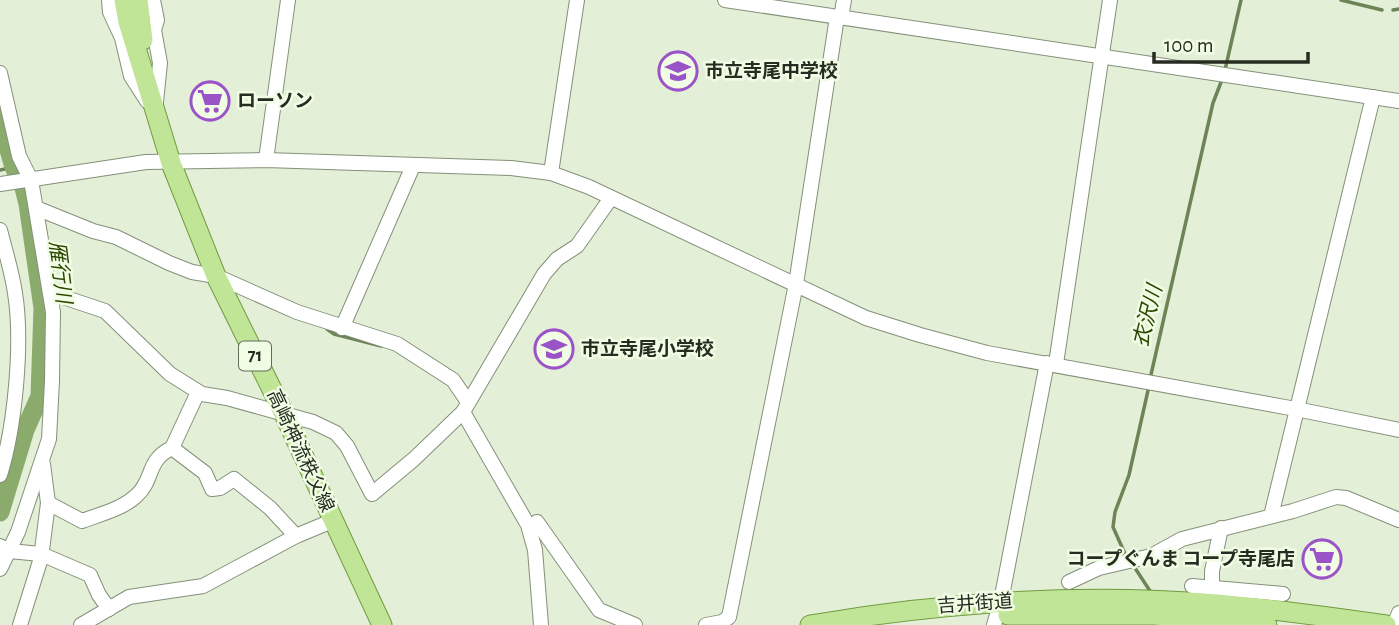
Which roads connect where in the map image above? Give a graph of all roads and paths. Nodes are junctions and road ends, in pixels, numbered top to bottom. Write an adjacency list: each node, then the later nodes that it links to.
1 (109, 0): 16 (street)
2 (124, 0): 13 (main road, 高崎神流秩父線 / 71)
3 (138, 0): 13 (main road, 高崎神流秩父線 / 71)
4 (153, 0): 16 (street)
5 (289, 0): 17 (street)
6 (577, 0): 20 (street)
7 (725, 0): 10 (street)
8 (844, 0): 10 (street)
9 (1110, 0): 11 (street)
10 (839, 18): 11 (street); 28 (street)
11 (1102, 55): 14 (street); 31 (street)
12 (0, 73): 21 (street)
13 (147, 79): 16 (main road, 高崎神流秩父線 / 71)
14 (1373, 97): 15 (street); 34 (street)
15 (1399, 101)
16 (155, 114): 18 (main road, 高崎神流秩父線 / 71)
17 (267, 160): 18 (street); 19 (street)
18 (171, 163): 21 (street); 27 (main road, 高崎神流秩父線 / 71)
19 (413, 166): 20 (street); 30 (street)
20 (551, 173): 23 (street)
21 (31, 180): 22 (street); 24 (street)
22 (0, 184)
23 (611, 198): 28 (street); 33 (street)
24 (36, 208): 27 (street); 29 (street)
25 (0, 230): 26 (street)
26 (3, 257): 37 (street)
27 (216, 276): 30 (street); 35 (main road, 高崎神流秩父線 / 71)
28 (796, 284): 31 (street); 63 (street)
29 (51, 293): 32 (street); 39 (street)
30 (342, 328): 33 (street)
31 (1051, 363): 34 (street); 57 (street)
32 (198, 391): 35 (street); 38 (street)
33 (465, 407): 35 (street); 61 (street)
34 (1296, 409): 36 (street); 42 (street)
35 (284, 414): 44 (main road, 高崎神流秩父線 / 71)
36 (1399, 430)
37 (4, 448): 40 (street)
38 (172, 448): 41 (street); 47 (street)
39 (43, 459): 41 (street); 48 (street)
40 (0, 475)
41 (48, 503): 49 (street)
42 (1271, 516): 43 (street); 46 (street)
43 (1399, 520)
44 (332, 521): 47 (street); 60 (main road, 高崎神流秩父線 / 71)
45 (537, 522): 62 (street)
46 (1221, 528): 51 (street); 53 (street)
47 (296, 536): 55 (street)
48 (5, 548): 49 (street); 50 (street)
49 (41, 554): 55 (street); 59 (street)
50 (0, 569)
51 (1069, 582)
52 (1192, 586): 53 (street)
53 (1212, 587): 54 (street)
54 (1283, 594)
55 (108, 609): 58 (street)
56 (1399, 613): 68 (street)
57 (997, 614): 64 (main road, 吉井街道); 65 (main road, 吉井街道); 66 (main road, 吉井街道); 67 (main road, 吉井街道)
58 (86, 624)
59 (20, 625)
60 (382, 625)
61 (541, 625)
62 (635, 625)
63 (706, 625)
64 (810, 625)
65 (899, 625)
66 (1267, 625)
67 (1386, 625)
68 (1394, 625)

